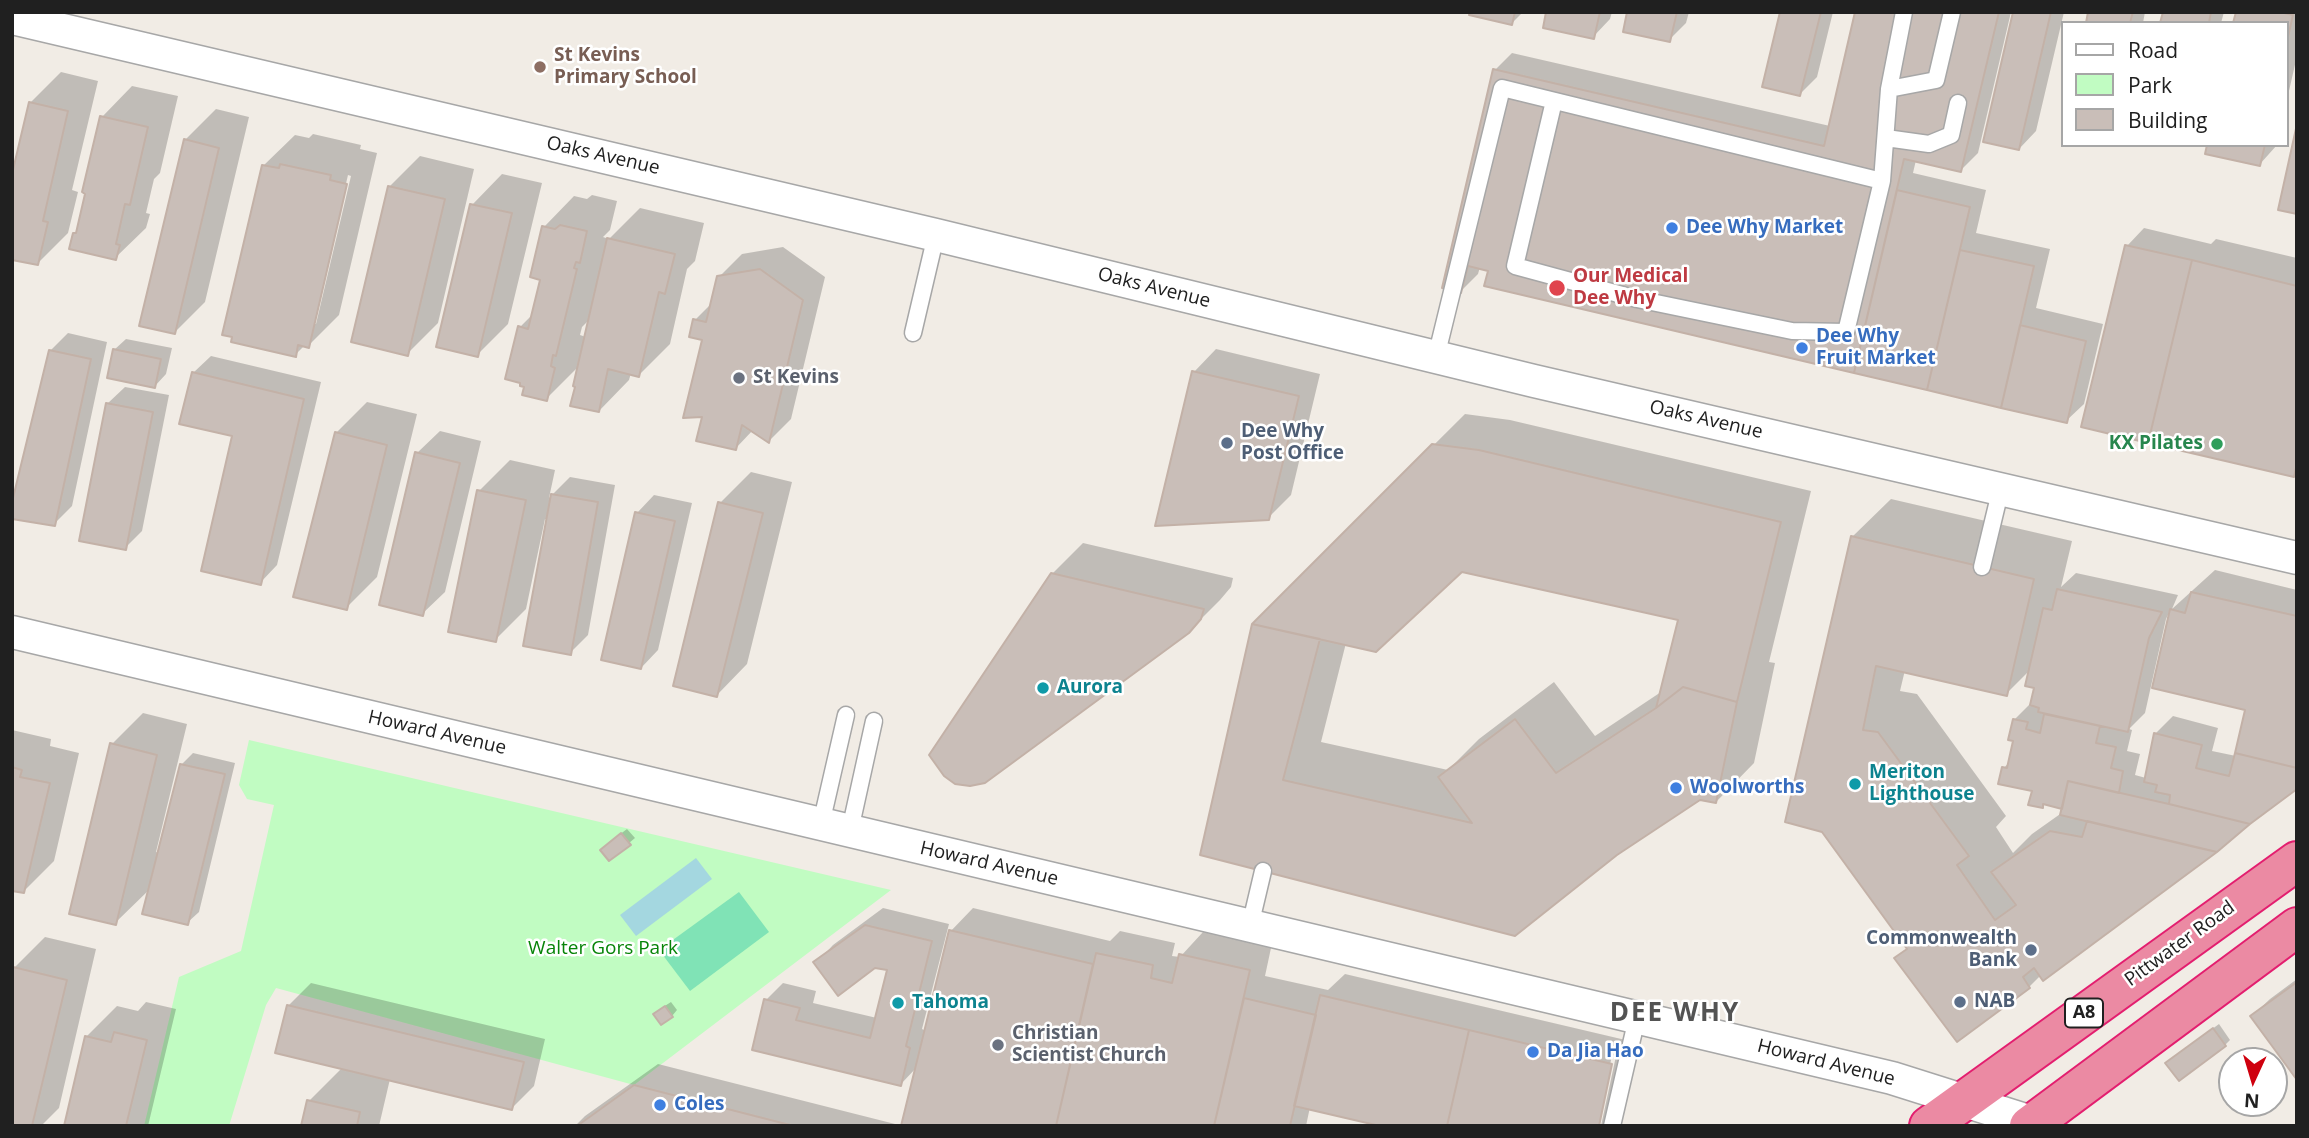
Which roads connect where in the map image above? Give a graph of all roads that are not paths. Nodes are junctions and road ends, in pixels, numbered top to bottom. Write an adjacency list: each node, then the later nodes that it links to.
1 (1904, 12): 4 (lane)
2 (1952, 12): 4 (lane)
3 (12, 18): 9 (street, Oaks Avenue)
4 (1889, 89): 7 (lane)
5 (1554, 101): 8 (lane); 8 (lane); 11 (lane)
6 (1958, 103): 7 (lane)
7 (1886, 138): 8 (lane)
8 (1882, 181)
9 (936, 235): 10 (lane); 11 (street, Oaks Avenue)
10 (914, 333)
11 (1436, 357): 12 (street, Oaks Avenue)
12 (2001, 488): 13 (street, Oaks Avenue); 14 (lane)
13 (2297, 558)
14 (1982, 567)
15 (12, 632): 18 (street, Howard Avenue)
16 (846, 715): 18 (lane)
17 (874, 721): 18 (lane)
18 (835, 827): 21 (street, Howard Avenue)
19 (2297, 861): 24 (highway, Pittwater Road / A8)
20 (1264, 871): 21 (lane)
21 (1250, 926): 23 (street, Howard Avenue)
22 (2297, 927): 25 (highway)
23 (1637, 1018): 24 (street, Howard Avenue); 26 (lane)
24 (1964, 1100): 25 (street, Howard Avenue); 27 (highway, Pittwater Road / A8)
25 (2036, 1125)
26 (1612, 1126)
27 (1929, 1126)

